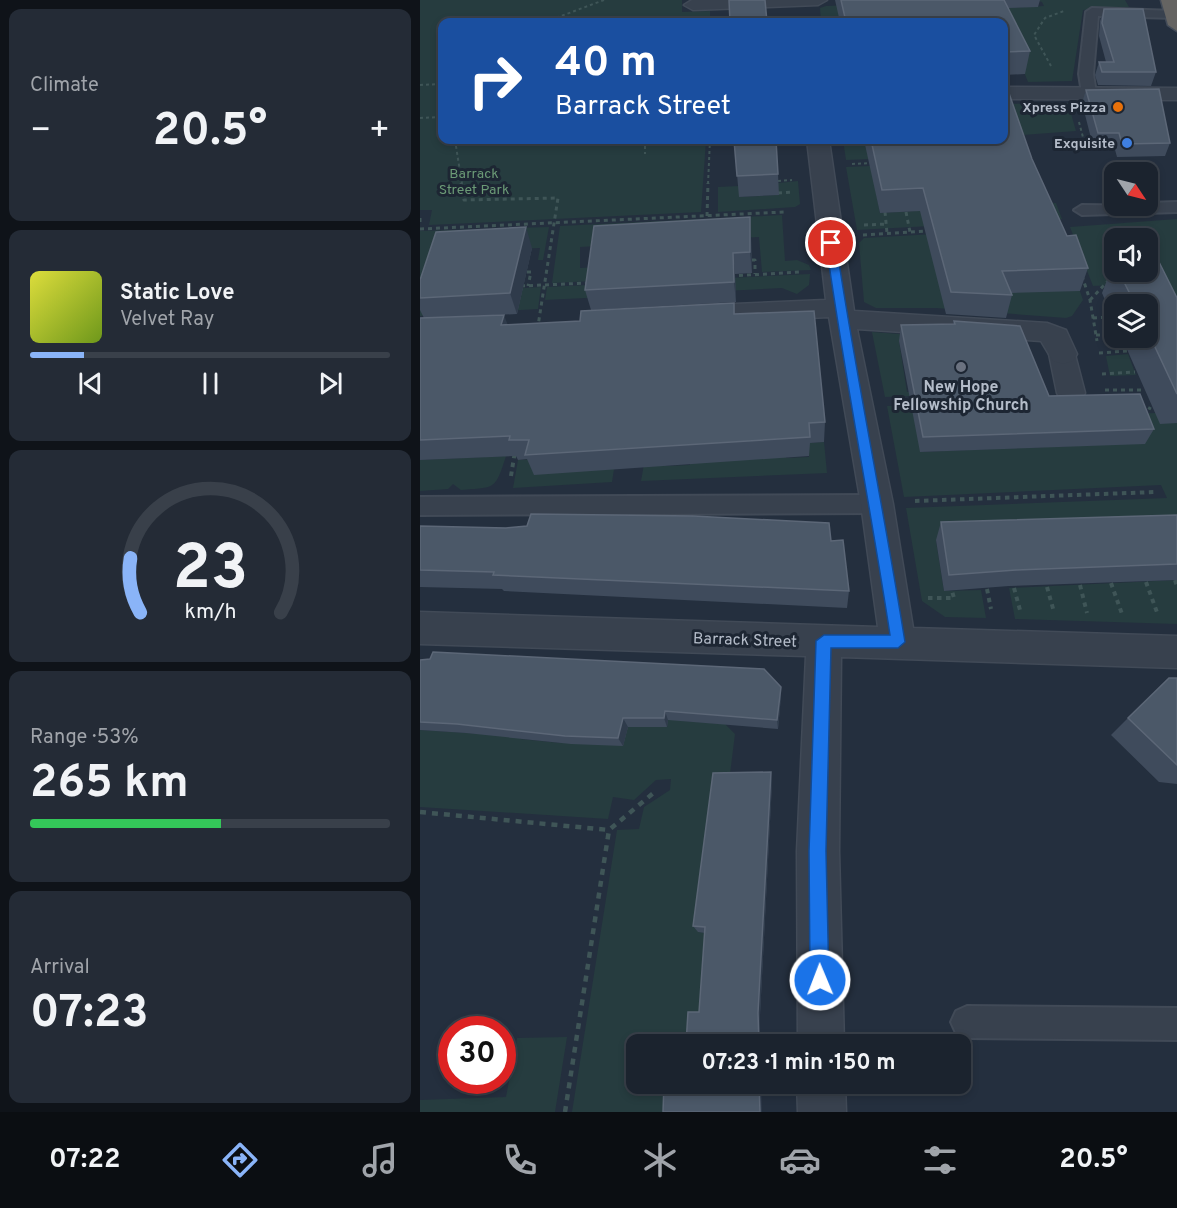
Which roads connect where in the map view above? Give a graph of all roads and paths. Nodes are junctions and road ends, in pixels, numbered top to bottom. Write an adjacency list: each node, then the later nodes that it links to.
1 (604, 0): 7 (path)
2 (818, 0): 3 (street)
3 (796, 1): 4 (street); 8 (street)
4 (693, 5)
5 (1174, 10): 6 (lane)
6 (1092, 12): 9 (path); 13 (lane)
7 (556, 18)
8 (799, 18)
9 (1052, 68)
10 (438, 84): 11 (path)
11 (420, 85)
12 (1008, 93): 13 (street)
13 (1089, 93): 14 (street)
14 (1177, 94)
15 (438, 117): 16 (path)
16 (420, 118)
17 (455, 144): 31 (path)
18 (645, 144): 21 (path)
19 (710, 144): 29 (path)
20 (819, 144): 56 (street)
21 (645, 154)
22 (875, 163): 23 (path)
23 (841, 164)
24 (1177, 207): 25 (lane)
25 (1082, 210)
26 (785, 212): 29 (path)
27 (906, 212): 37 (path)
28 (885, 213): 33 (path)
29 (707, 216): 31 (path)
30 (421, 218): 32 (path)
31 (553, 223): 35 (path); 50 (path)
32 (420, 224)
33 (887, 224): 34 (path); 38 (path)
34 (863, 225)
35 (420, 229)
36 (934, 231): 37 (path)
37 (910, 232): 38 (path)
38 (887, 233): 39 (path)
39 (852, 235)
40 (752, 260): 45 (path)
41 (1079, 267): 55 (path)
42 (734, 268): 48 (path)
43 (527, 272): 51 (path)
44 (807, 272): 45 (path)
45 (755, 275): 48 (path)
46 (592, 276): 50 (path)
47 (722, 276): 48 (path)
48 (733, 276)
49 (1108, 282): 54 (path)
50 (544, 285): 51 (path); 60 (path)
51 (528, 286): 52 (path)
52 (511, 287)
53 (1110, 288): 54 (path)
54 (1101, 289): 55 (path)
55 (1090, 300): 59 (path)
56 (841, 313): 57 (street); 71 (street); 81 (street)
57 (667, 317)
58 (1104, 317): 59 (path)
59 (1093, 318): 61 (path)
60 (537, 333)
61 (1096, 336): 62 (path); 64 (path)
62 (1104, 336)
63 (1127, 351): 64 (path)
64 (1099, 353): 65 (path)
65 (1100, 360)
66 (1102, 368): 68 (path)
67 (1135, 372): 68 (path)
68 (1102, 374): 69 (path)
69 (1117, 389): 70 (path); 72 (path)
70 (1143, 390)
71 (1071, 393)
72 (1128, 396)
73 (1135, 400): 76 (path)
74 (890, 402): 75 (path)
75 (918, 409)
76 (1150, 409)
77 (516, 449): 78 (path)
78 (510, 482)
79 (1155, 492): 80 (path)
80 (908, 502)
81 (877, 504): 82 (lane); 99 (street)
82 (420, 506)
83 (1175, 580): 88 (path)
84 (1146, 582): 97 (path)
85 (1111, 584): 95 (path)
86 (1080, 585): 94 (path)
87 (1047, 586): 93 (path)
88 (1177, 586)
89 (1014, 588): 92 (path)
90 (952, 591): 91 (path)
91 (924, 598)
92 (1021, 614)
93 (1054, 614)
94 (1088, 615)
95 (1126, 626)
96 (420, 628): 98 (street, Barrack Street)
97 (1170, 639): 99 (street, Barrack Street)
98 (824, 641): 99 (street, Barrack Street); 105 (street)
99 (898, 642)
100 (657, 790): 102 (path)
101 (420, 812): 102 (path)
102 (609, 830): 107 (path)
103 (967, 1022): 104 (lane)
104 (1177, 1024)
105 (821, 1034)
106 (821, 1094): 108 (street)
107 (565, 1112)
108 (822, 1112)

